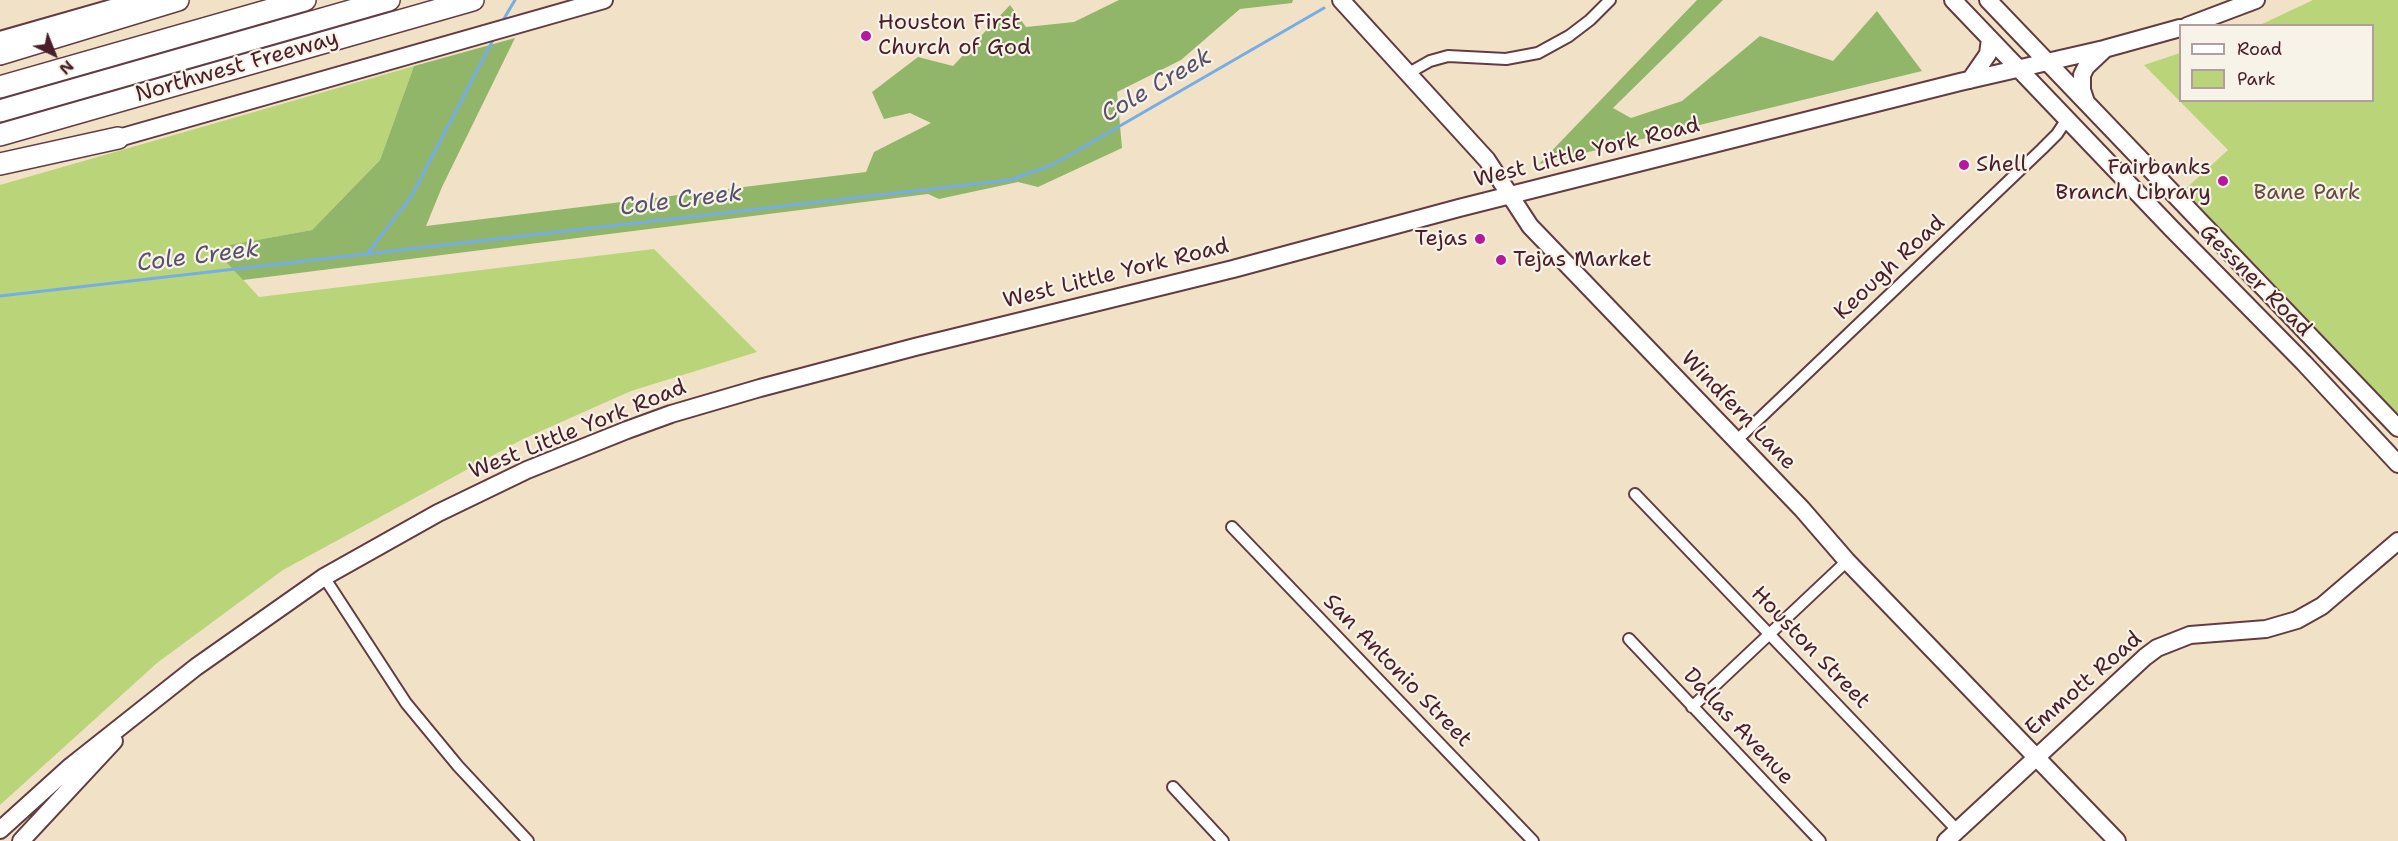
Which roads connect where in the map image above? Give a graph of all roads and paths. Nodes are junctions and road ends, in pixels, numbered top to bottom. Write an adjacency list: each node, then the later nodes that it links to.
1 (140, 0): 15 (main road)
2 (178, 0): 17 (highway)
3 (304, 0): 22 (highway, Northwest Freeway)
4 (389, 0): 24 (highway)
5 (473, 0): 26 (highway, Northwest Freeway)
6 (604, 0): 27 (main road)
7 (1341, 0): 20 (main road, Windfern Lane)
8 (1610, 0): 20 (street)
9 (1953, 0): 14 (main road, Gessner Road)
10 (1988, 0): 18 (main road, Gessner Road)
11 (2256, 0): 12 (main road)
12 (2193, 24)
13 (2179, 29): 16 (main road, West Little York Road)
14 (1990, 39): 19 (main road, Gessner Road); 21 (main road)
15 (0, 40)
16 (2104, 49): 18 (main road, West Little York Road); 23 (main road)
17 (0, 54)
18 (2045, 62): 19 (main road, West Little York Road); 23 (main road, Gessner Road)
19 (2018, 69): 21 (main road, West Little York Road); 25 (main road, Gessner Road)
20 (1407, 74): 30 (main road, Windfern Lane)
21 (1970, 80): 30 (main road, West Little York Road)
22 (0, 87)
23 (2087, 102): 31 (main road, Gessner Road)
24 (0, 111)
25 (2067, 119): 32 (main road, Gessner Road); 36 (street, Keough Road)
26 (0, 135)
27 (118, 138): 28 (highway); 29 (main road)
28 (0, 164)
29 (0, 172)
30 (1511, 195): 36 (main road, Windfern Lane); 43 (main road, West Little York Road)
31 (2190, 211): 32 (main road); 33 (main road, Gessner Road)
32 (2172, 229): 34 (main road, Gessner Road)
33 (2321, 347): 34 (main road); 35 (main road, Gessner Road)
34 (2304, 363): 37 (main road, Gessner Road)
35 (2398, 427): 37 (main road)
36 (1736, 441): 42 (main road, Windfern Lane)
37 (2379, 443): 38 (main road, Gessner Road)
38 (2398, 464)
39 (1635, 494): 44 (street, Houston Street)
40 (1232, 527): 55 (street, San Antonio Street)
41 (2398, 541): 48 (main road, Emmott Road)
42 (1847, 561): 44 (street); 48 (main road, Windfern Lane)
43 (324, 577): 47 (main road, West Little York Road); 53 (street)
44 (1771, 635): 46 (street); 51 (street, Houston Street)
45 (1629, 639): 46 (street, Dallas Avenue)
46 (1692, 707): 56 (street, Dallas Avenue)
47 (129, 722): 50 (main road, West Little York Road); 52 (main road, West Little York Road)
48 (2036, 757): 51 (main road, Emmott Road); 57 (main road, Windfern Lane)
49 (1173, 787): 54 (street)
50 (0, 830)
51 (1951, 836)
52 (21, 841)
53 (528, 841)
54 (1224, 841)
55 (1533, 841)
56 (1820, 841)
57 (2117, 841)

